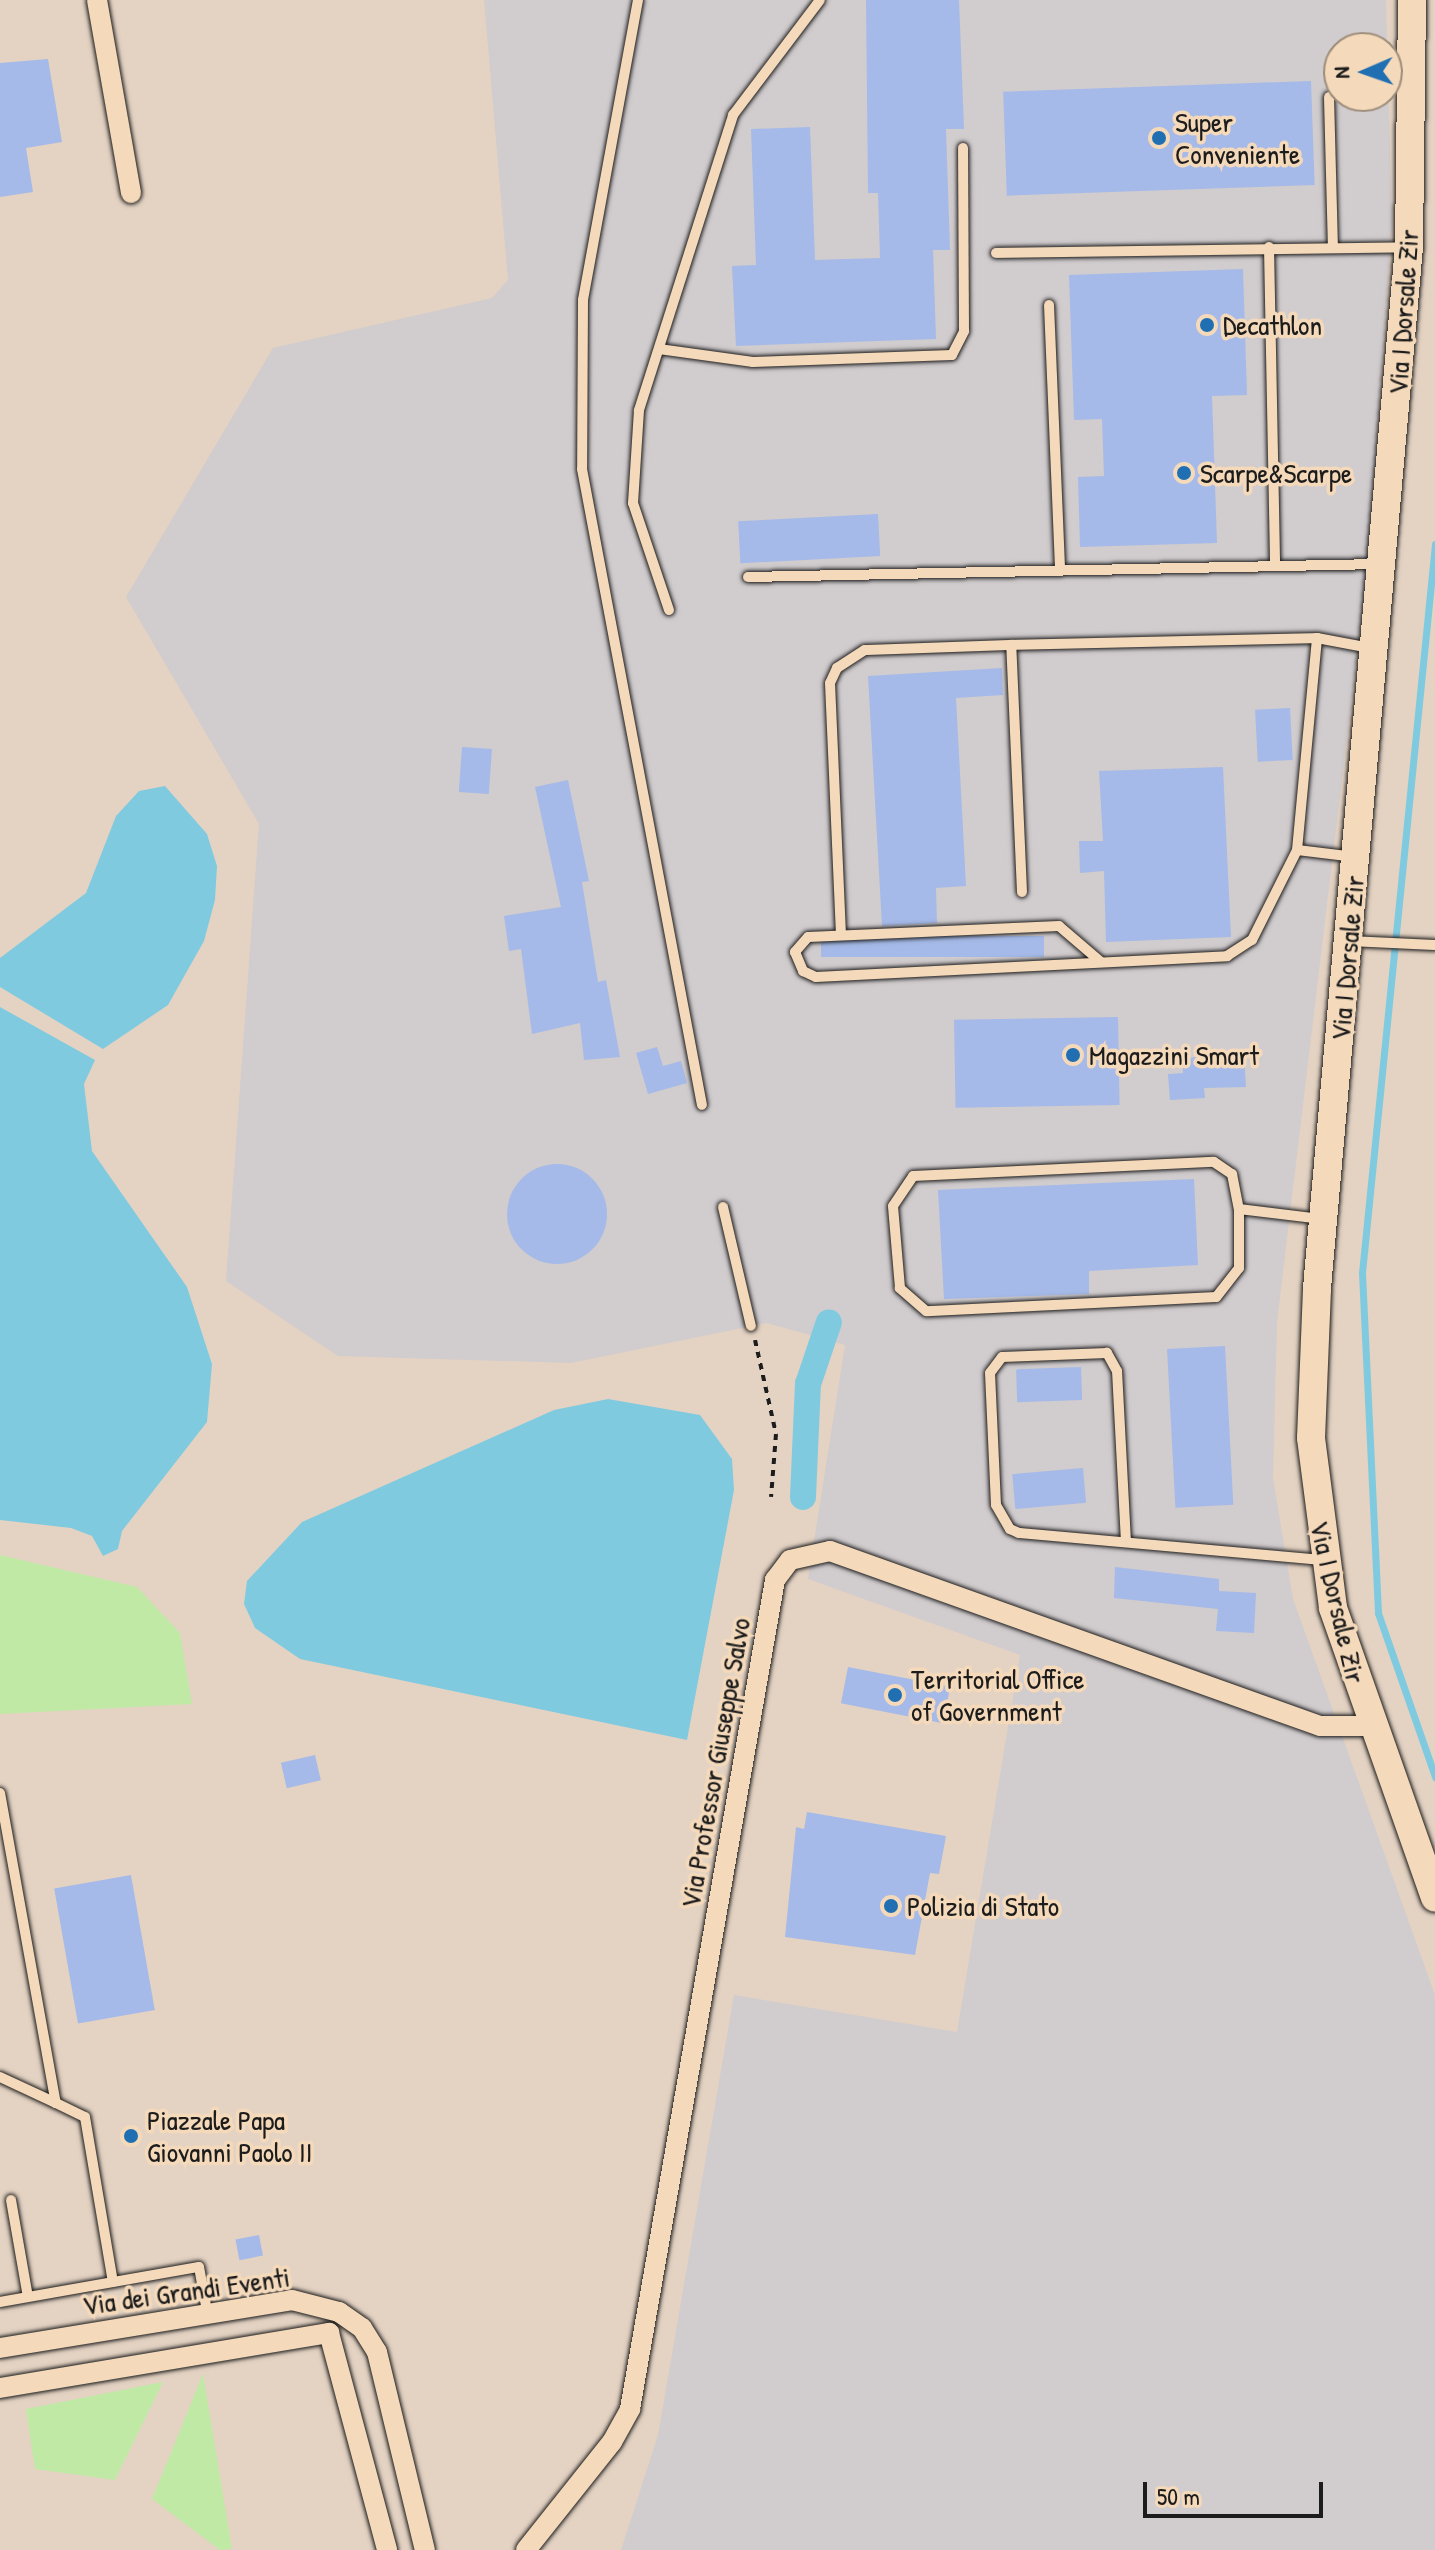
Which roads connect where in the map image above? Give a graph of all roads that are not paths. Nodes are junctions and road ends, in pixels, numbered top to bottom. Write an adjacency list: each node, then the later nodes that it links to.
1 (97, 0): 7 (street)
2 (638, 0): 29 (lane)
3 (820, 0): 13 (lane)
4 (1412, 0): 10 (main road, Via I Dorsale Zir)
5 (1329, 112): 8 (lane)
6 (963, 148): 13 (lane)
7 (131, 193)
8 (1333, 246): 9 (lane); 10 (lane)
9 (1269, 247): 11 (lane); 14 (lane)
10 (1409, 247): 15 (main road, Via I Dorsale Zir)
11 (996, 253)
12 (1049, 305): 16 (lane)
13 (659, 349): 18 (lane)
14 (1275, 564): 15 (lane); 16 (lane)
15 (1383, 564): 21 (main road, Via I Dorsale Zir)
16 (1060, 570): 17 (lane)
17 (748, 577)
18 (669, 610)
19 (1317, 638): 20 (lane); 21 (lane); 22 (lane)
20 (1011, 645): 24 (lane); 25 (lane)
21 (1376, 649): 23 (main road, Via I Dorsale Zir)
22 (1297, 850): 23 (lane); 28 (lane)
23 (1357, 857): 26 (main road, Via I Dorsale Zir)
24 (1022, 892)
25 (841, 935): 28 (lane); 28 (lane)
26 (1349, 941): 27 (lane); 32 (main road, Via I Dorsale Zir)
27 (1435, 945)
28 (1101, 962)
29 (702, 1105)
30 (723, 1207): 33 (lane)
31 (1239, 1209): 31 (lane); 32 (lane)
32 (1324, 1219): 35 (main road, Via I Dorsale Zir)
33 (751, 1326)
34 (1126, 1542): 34 (lane); 35 (lane)
35 (1323, 1560): 36 (main road, Via I Dorsale Zir)
36 (1369, 1726): 38 (main road, Via I Dorsale Zir); 51 (street, Via Professor Giuseppe Salvo)
37 (0, 1793): 40 (lane)
38 (1435, 1898)
39 (0, 2077): 40 (lane)
40 (56, 2103): 42 (lane)
41 (11, 2200): 43 (lane)
42 (113, 2282): 43 (lane); 45 (lane)
43 (28, 2297): 44 (lane)
44 (0, 2302)
45 (207, 2311): 46 (street, Via dei Grandi Eventi); 48 (street, Via dei Grandi Eventi)
46 (0, 2348)
47 (1, 2383): 49 (street)
48 (419, 2523): 49 (street); 50 (street, Via dei Grandi Eventi)
49 (385, 2541)
50 (425, 2550)
51 (526, 2550)

